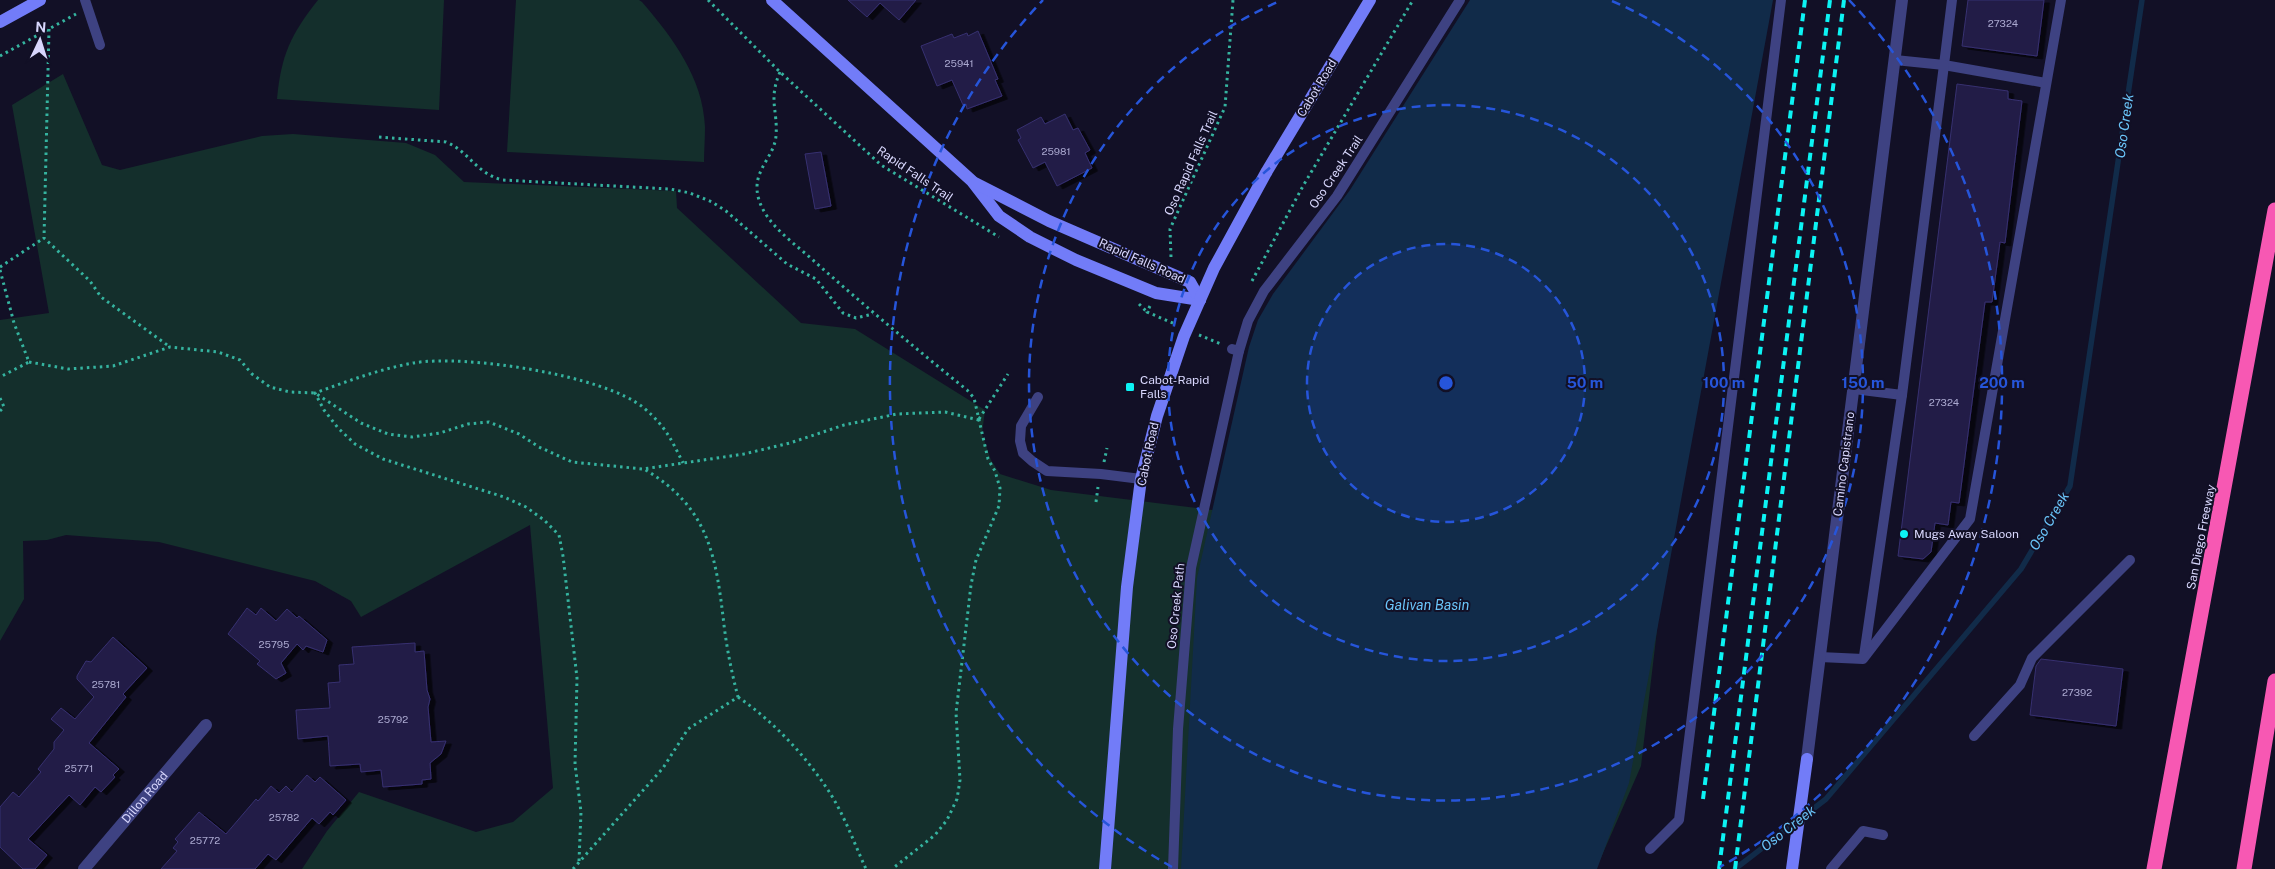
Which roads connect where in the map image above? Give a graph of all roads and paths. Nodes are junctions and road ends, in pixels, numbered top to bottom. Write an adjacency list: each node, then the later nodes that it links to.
1 (40, 0): 13 (street)
2 (708, 0): 19 (path, Rapid Falls Trail)
3 (772, 0): 22 (street, Rapid Falls Road)
4 (1233, 0): 27 (path, Oso Rapid Falls Trail)
5 (1370, 0): 29 (street, Cabot Road)
6 (1413, 0): 28 (path, Oso Creek Trail)
7 (1460, 0): 34 (lane, Oso Creek Trail)
8 (1781, 0): 56 (lane)
9 (1902, 0): 17 (street, Camino Capistrano)
10 (1952, 0): 18 (lane)
11 (2061, 0): 20 (lane)
12 (87, 3): 14 (path); 15 (lane)
13 (0, 22)
14 (49, 29): 16 (path); 24 (path)
15 (100, 45)
16 (0, 56)
17 (1895, 60): 18 (lane); 38 (street, Camino Capistrano)
18 (1944, 65): 20 (lane); 40 (lane)
19 (780, 72): 25 (path, Rapid Falls Trail); 32 (path)
20 (2046, 83): 50 (lane)
21 (379, 137): 32 (path)
22 (972, 181): 27 (street, Rapid Falls Road); 29 (street, Rapid Falls Road)
23 (2275, 210): 66 (highway, San Diego Freeway)
24 (44, 238): 26 (path); 33 (path)
25 (1001, 238)
26 (0, 269): 35 (path)
27 (1165, 271): 29 (street, Rapid Falls Road)
28 (1250, 289)
29 (1200, 300): 47 (street, Cabot Road)
30 (1136, 301): 31 (path)
31 (1147, 312)
32 (873, 314): 44 (path)
33 (170, 347): 35 (path); 39 (path)
34 (1235, 350): 64 (lane, Oso Creek Path)
35 (29, 362): 37 (path)
36 (1008, 374): 44 (path)
37 (0, 377)
38 (1854, 389): 40 (lane); 49 (street, Camino Capistrano)
39 (315, 392): 45 (path); 46 (path); 57 (path)
40 (1902, 395): 50 (lane)
41 (1038, 397): 47 (lane)
42 (0, 398): 43 (path)
43 (0, 411)
44 (979, 420): 45 (path); 62 (path)
45 (683, 463): 46 (path)
46 (643, 469): 52 (path)
47 (1141, 479): 63 (street, Cabot Road)
48 (2130, 560): 54 (lane)
49 (1820, 657): 50 (lane); 58 (street, Camino Capistrano)
50 (1863, 659)
51 (2275, 681): 67 (highway)
52 (738, 697): 57 (path); 61 (path)
53 (206, 725): 59 (street, Dillon Road)
54 (1974, 736)
55 (1883, 834): 65 (lane)
56 (1650, 849)
57 (580, 862): 60 (path)
58 (1793, 868)
59 (84, 869)
60 (574, 869)
61 (866, 869)
62 (892, 869)
63 (1105, 869)
64 (1173, 869)
65 (1831, 869)
66 (2154, 869)
67 (2246, 869)

